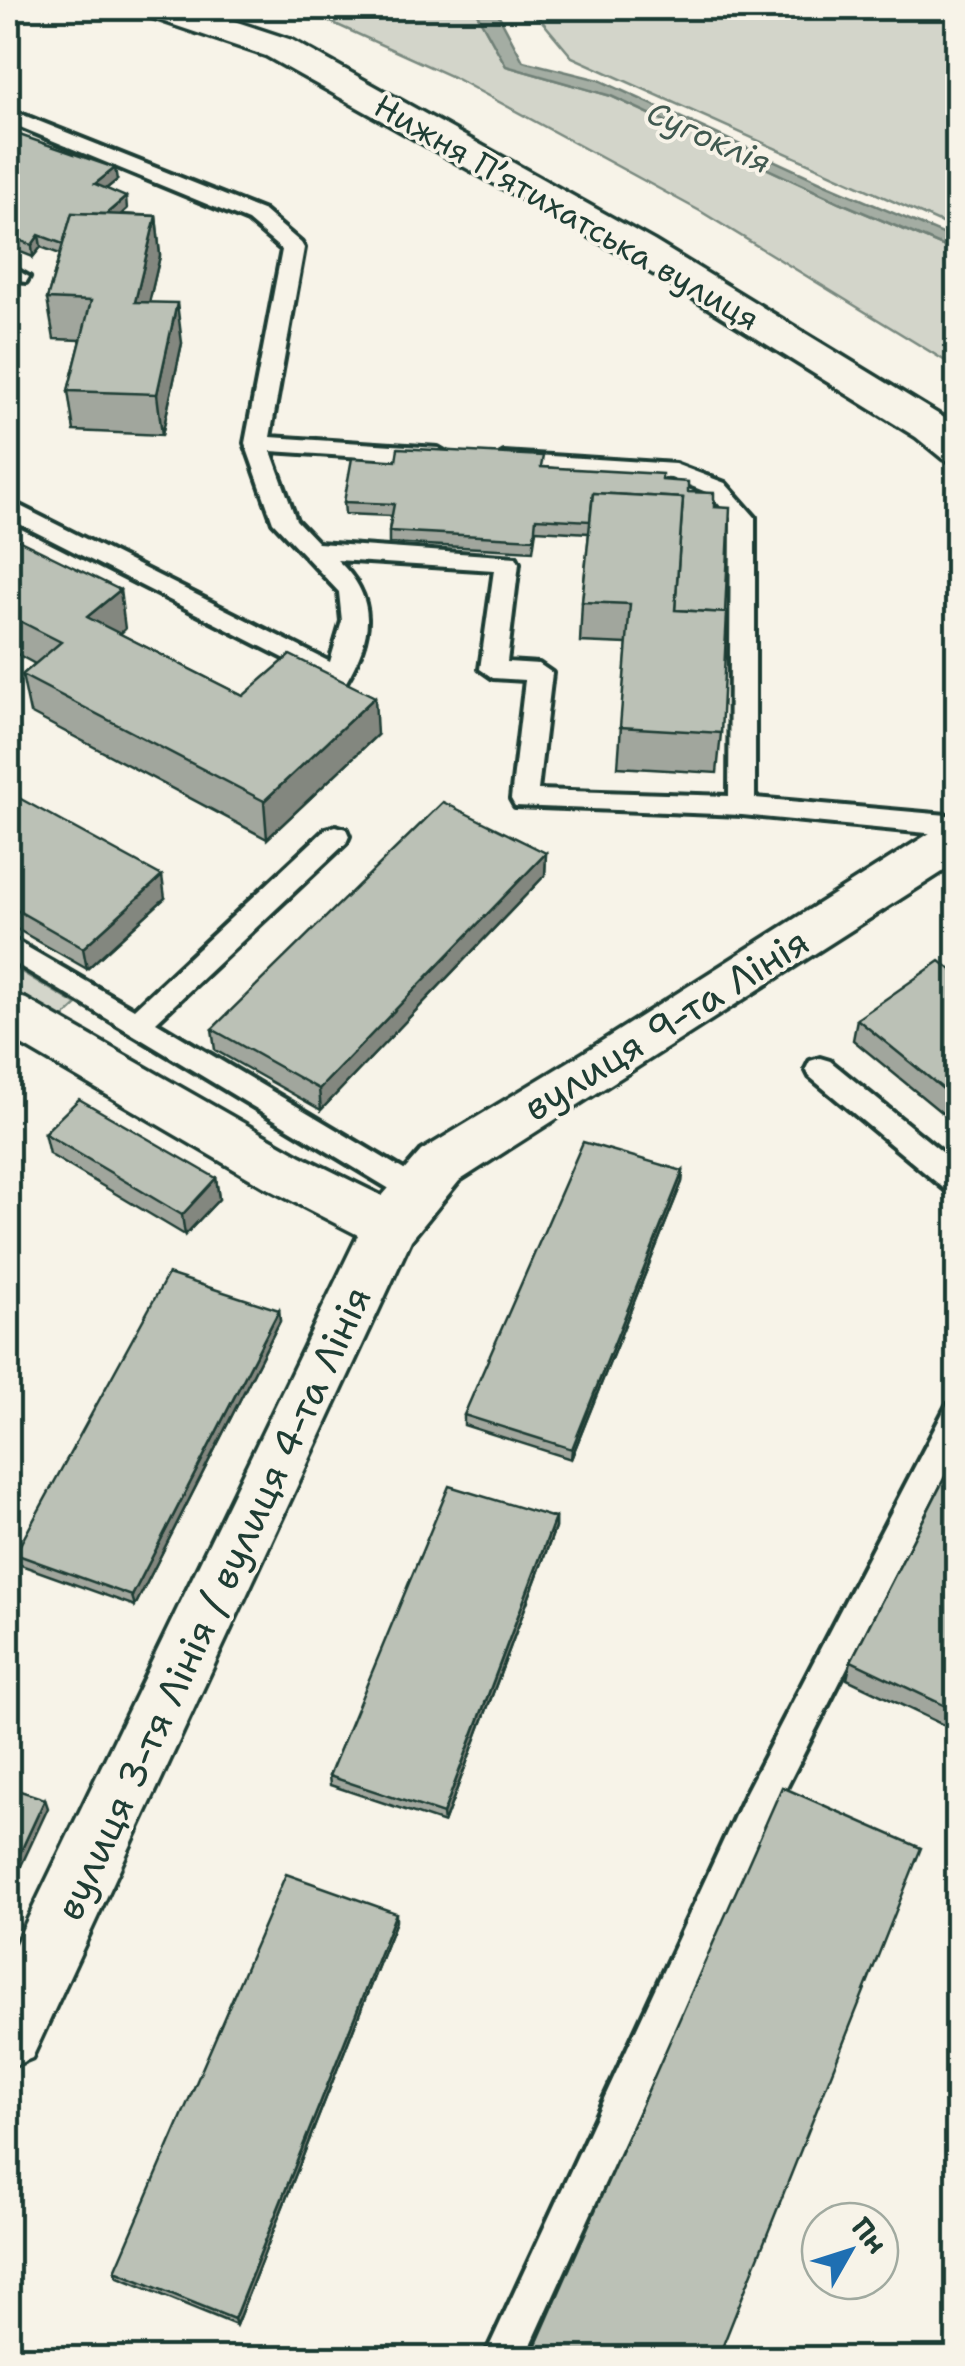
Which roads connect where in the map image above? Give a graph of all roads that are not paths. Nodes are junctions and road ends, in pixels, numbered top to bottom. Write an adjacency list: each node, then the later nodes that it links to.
1 (160, 8): 4 (street, Нижня Пʼятихатська вулиця)
2 (8, 115): 3 (lane)
3 (257, 443): 6 (lane); 7 (lane)
4 (958, 450)
5 (8, 510): 6 (lane)
6 (317, 551): 7 (lane)
7 (742, 806): 8 (lane)
8 (958, 826)
9 (336, 836): 13 (lane)
10 (958, 838): 16 (street, вулиця 9-та Лінія)
11 (8, 946): 13 (lane)
12 (8, 1012): 16 (street)
13 (138, 1022): 16 (lane)
14 (820, 1069): 15 (lane)
15 (958, 1182)
16 (404, 1210): 18 (street, вулиця 3-тя Лінія / вулиця 4-та Лінія)
17 (958, 1415): 19 (lane)
18 (8, 2034)
19 (504, 2358)

